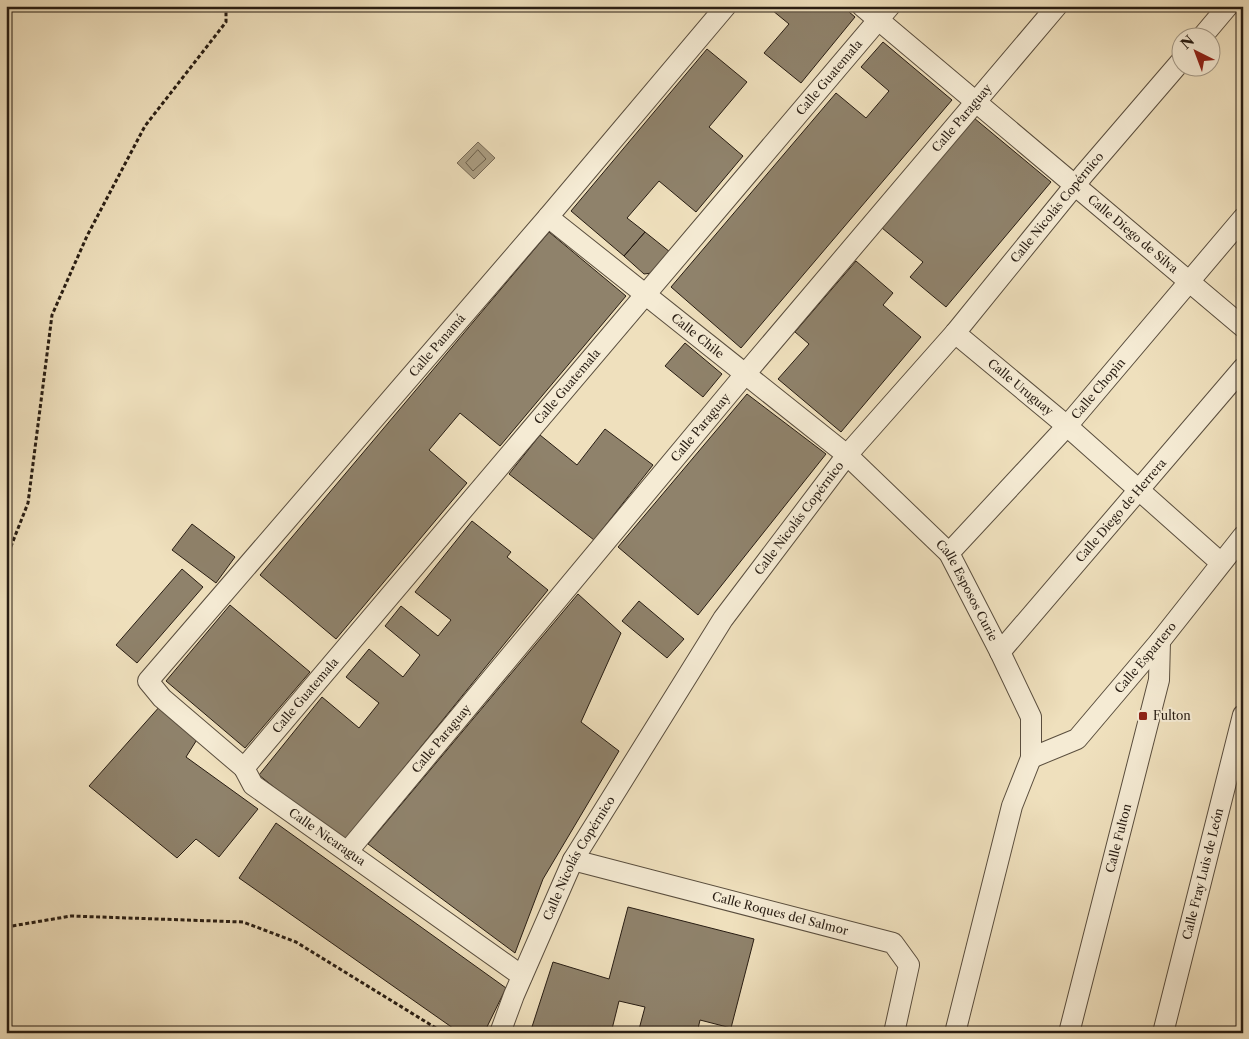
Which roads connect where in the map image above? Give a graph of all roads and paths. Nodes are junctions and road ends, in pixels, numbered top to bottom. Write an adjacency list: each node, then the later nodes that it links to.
1 (226, 6): 26 (path)
2 (726, 6): 13 (street, Calle Panamá)
3 (862, 6): 7 (street, Calle Diego de Silva)
4 (1057, 6): 11 (street, Calle Paraguay)
5 (1228, 6): 9 (street)
6 (1234, 6): 8 (street)
7 (884, 13): 11 (street, Calle Diego de Silva); 16 (street, Calle Guatemala)
8 (1243, 14)
9 (1209, 28)
10 (1172, 72): 12 (street, Calle Nicolás Copérnico)
11 (976, 102): 12 (street, Calle Diego de Silva); 20 (street, Calle Paraguay)
12 (1074, 187): 15 (street, Calle Diego de Silva); 18 (street, Calle Nicolás Copérnico)
13 (548, 217): 16 (street, Calle Chile); 30 (street, Calle Panamá)
14 (1243, 218): 15 (street, Calle Chopin)
15 (1189, 283): 17 (street, Calle Diego de Silva); 21 (street, Calle Chopin)
16 (647, 295): 20 (street, Calle Chile); 33 (street, Calle Guatemala)
17 (1243, 327)
18 (954, 333): 21 (street, Calle Uruguay); 22 (street, Calle Nicolás Copérnico)
19 (1243, 368): 23 (street, Calle Diego de Herrera)
20 (746, 373): 22 (street, Calle Chile); 34 (street, Calle Paraguay)
21 (1067, 426): 23 (street, Calle Uruguay); 25 (street, Calle Chopin)
22 (847, 454): 25 (street, Calle Esposos Curie); 35 (street, Calle Nicolás Copérnico)
23 (1137, 489): 27 (street, Calle Uruguay); 29 (street, Calle Diego de Herrera)
24 (1243, 536): 27 (street, Calle Espartero)
25 (950, 554): 29 (street, Calle Esposos Curie)
26 (6, 559)
27 (1220, 562): 28 (street, Calle Espartero)
28 (1160, 641): 32 (street, Calle Espartero); 42 (street, Calle Fulton)
29 (1000, 652): 32 (street, Calle Esposos Curie)
30 (148, 681): 33 (street, Calle Nicaragua)
31 (1243, 715): 43 (street, Calle Fray Luis de León)
32 (1031, 758): 41 (street)
33 (244, 768): 34 (street, Calle Nicaragua)
34 (348, 851): 37 (street, Calle Nicaragua)
35 (573, 860): 37 (street, Calle Nicolás Copérnico); 40 (street, Calle Roques del Salmor)
36 (6, 927): 38 (path)
37 (522, 976): 39 (street, Calle Nicolás Copérnico)
38 (444, 1033)
39 (500, 1033)
40 (894, 1033)
41 (954, 1033)
42 (1069, 1033)
43 (1164, 1033)

